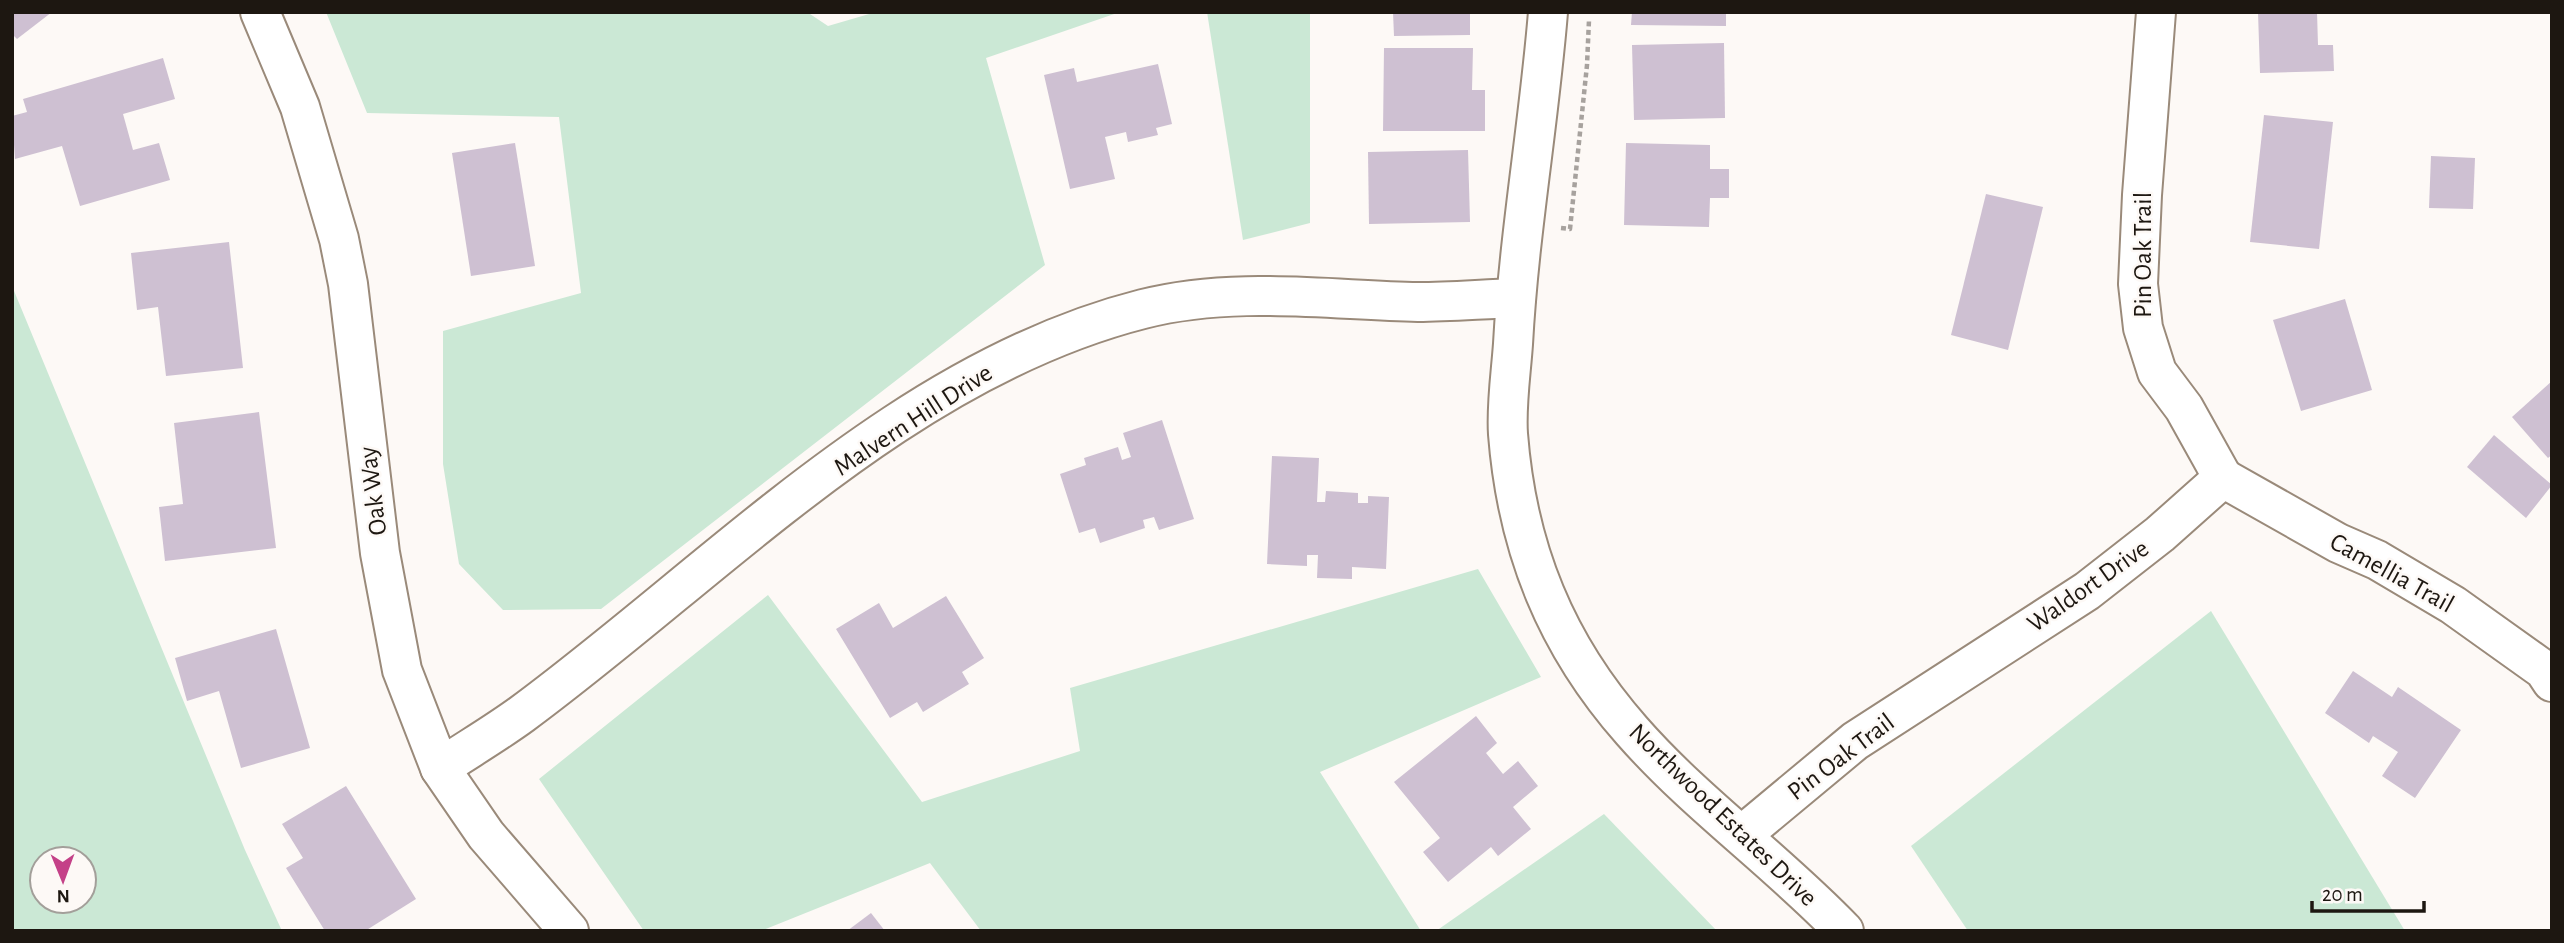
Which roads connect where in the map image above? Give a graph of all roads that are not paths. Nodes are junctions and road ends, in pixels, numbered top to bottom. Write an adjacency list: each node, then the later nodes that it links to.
1 (260, 12): 8 (street, Oak Way)
2 (1548, 12): 4 (street, Northwood Estates Drive)
3 (2156, 12): 5 (street, Pin Oak Trail)
4 (1516, 298): 8 (street, Malvern Hill Drive); 9 (street, Northwood Estates Drive)
5 (2223, 478): 6 (street, Camellia Trail); 7 (street, Waldort Drive)
6 (2549, 671)
7 (1944, 684): 9 (street, Pin Oak Trail)
8 (440, 768): 11 (street, Oak Way)
9 (1742, 835): 10 (street, Northwood Estates Drive)
10 (1831, 927)
11 (569, 931)

